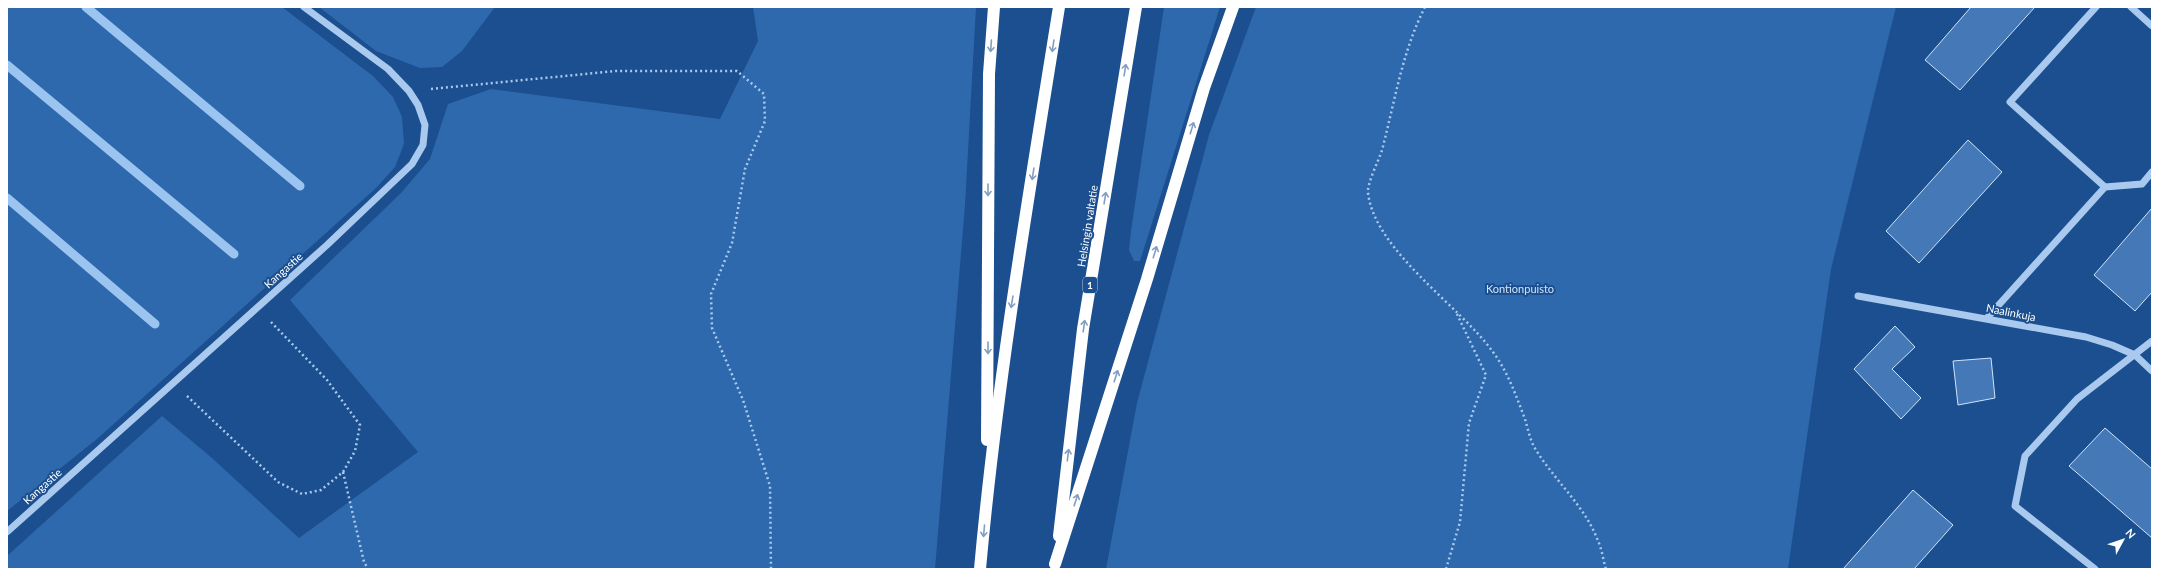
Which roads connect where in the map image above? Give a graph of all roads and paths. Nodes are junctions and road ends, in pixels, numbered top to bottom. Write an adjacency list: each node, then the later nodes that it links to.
1 (304, 7): 10 (street, Kangastie)
2 (994, 7): 22 (highway, one-way to 22)
3 (1059, 7): 22 (highway, one-way to 22)
4 (1136, 7): 24 (highway, Helsingin valtatie / 1, one-way to 4)
5 (1233, 7): 24 (highway, one-way to 5)
6 (1425, 7): 15 (path)
7 (2096, 7): 12 (street)
8 (2131, 7): 9 (street)
9 (2152, 26)
10 (409, 91): 14 (street, Kangastie); 26 (path)
11 (2152, 172): 12 (street)
12 (2105, 187): 16 (street)
13 (1858, 296): 16 (street, Naalinkuja)
14 (258, 308): 20 (street, Kangastie); 21 (path)
15 (1454, 310): 28 (path); 29 (path)
16 (1987, 318): 18 (street, Naalinkuja)
17 (2152, 341): 18 (street)
18 (2135, 355): 19 (street, Naalinkuja); 30 (street)
19 (2152, 371)
20 (173, 383): 21 (path); 23 (street, Kangastie)
21 (343, 472): 25 (path)
22 (987, 493): 27 (highway, one-way to 27)
23 (7, 532)
24 (1055, 566)
25 (368, 569)
26 (770, 569)
27 (980, 569)
28 (1446, 569)
29 (1606, 569)
30 (2095, 569)

